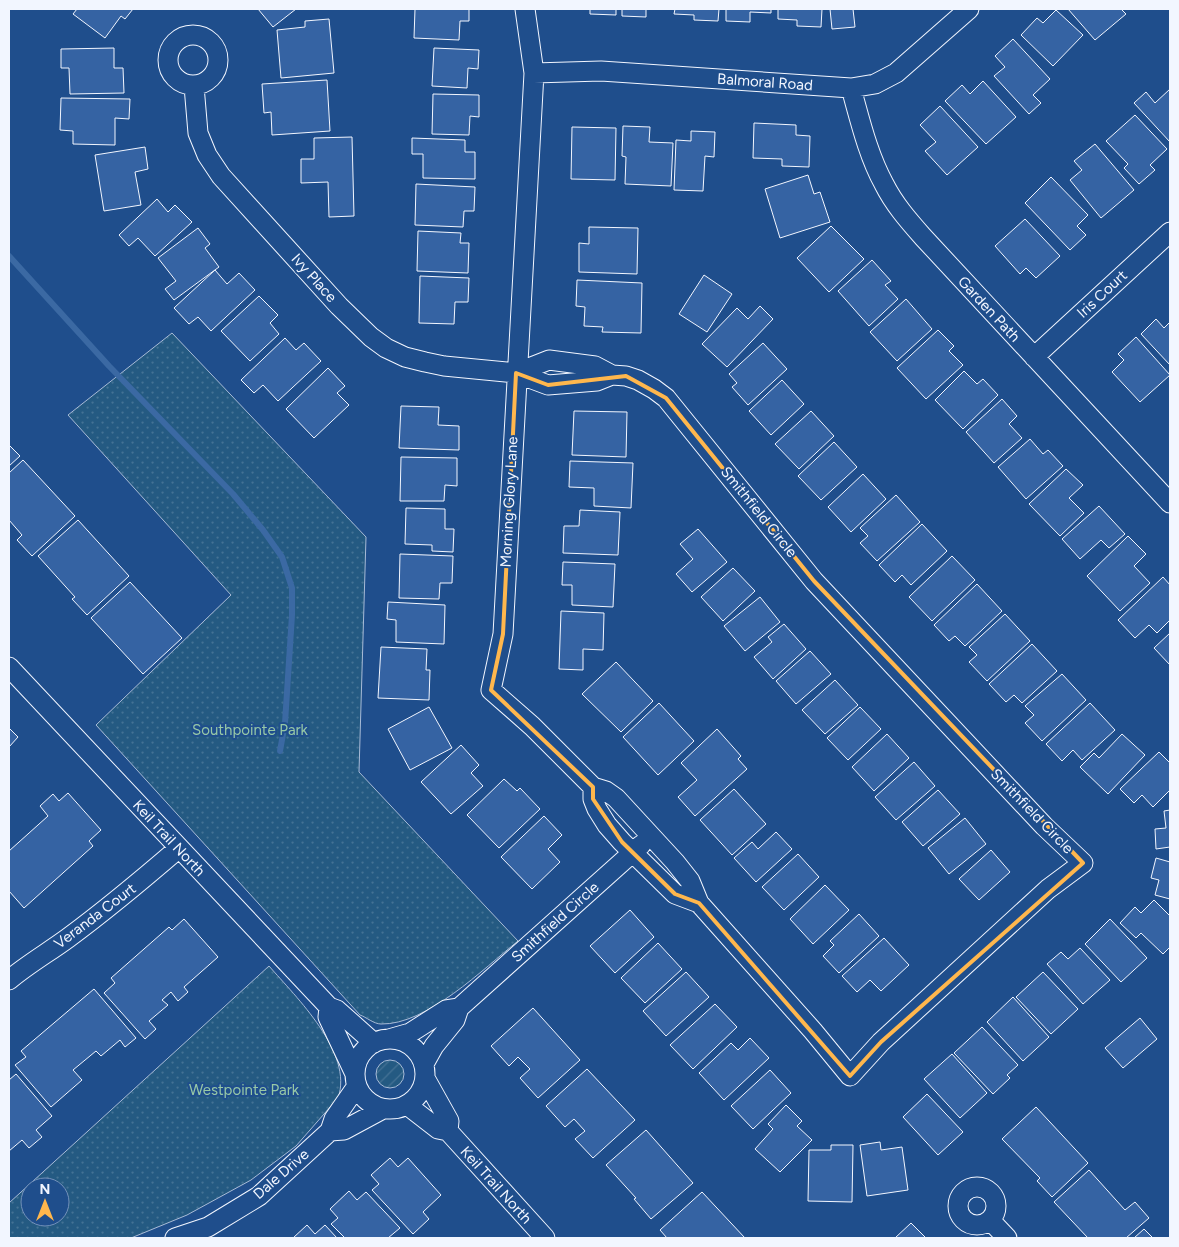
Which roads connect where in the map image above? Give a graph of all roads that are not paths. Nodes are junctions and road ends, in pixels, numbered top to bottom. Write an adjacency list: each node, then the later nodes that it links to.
1 (525, 9): 3 (street, Morning Glory Lane)
2 (969, 9): 5 (street, Balmoral Road)
3 (534, 73): 5 (street, Balmoral Road); 8 (street, Morning Glory Lane)
4 (194, 86): 8 (street, Ivy Place)
5 (851, 88): 7 (street, Garden Path)
6 (1170, 232): 7 (street, Iris Court)
7 (1034, 357): 9 (street, Garden Path)
8 (516, 373): 11 (street, Morning Glory Lane); 15 (street, Smithfield Circle)
9 (1170, 503)
10 (9, 667): 13 (street, Keil Trail North)
11 (593, 787): 12 (street, Smithfield Circle); 14 (street)
12 (651, 836): 14 (street, Smithfield Circle); 15 (street, Smithfield Circle)
13 (179, 848): 16 (street, Veranda Court); 17 (street, Keil Trail North)
14 (632, 852): 15 (street); 18 (street, Smithfield Circle)
15 (699, 903)
16 (9, 980)
17 (329, 1007): 19 (street, Keil Trail North); 21 (street)
18 (459, 1008): 19 (street, Smithfield Circle); 20 (street, Smithfield Circle)
19 (382, 1041): 20 (street); 21 (street)
20 (424, 1071): 22 (street); 25 (street)
21 (356, 1080): 23 (street); 24 (street, Dale Drive)
22 (407, 1105): 23 (street); 25 (street)
23 (383, 1109): 24 (street, Dale Drive)
24 (330, 1131): 27 (street, Dale Drive)
25 (448, 1131): 28 (street, Keil Trail North)
26 (990, 1220): 29 (street)
27 (175, 1238)
28 (544, 1238)
29 (1007, 1238)

